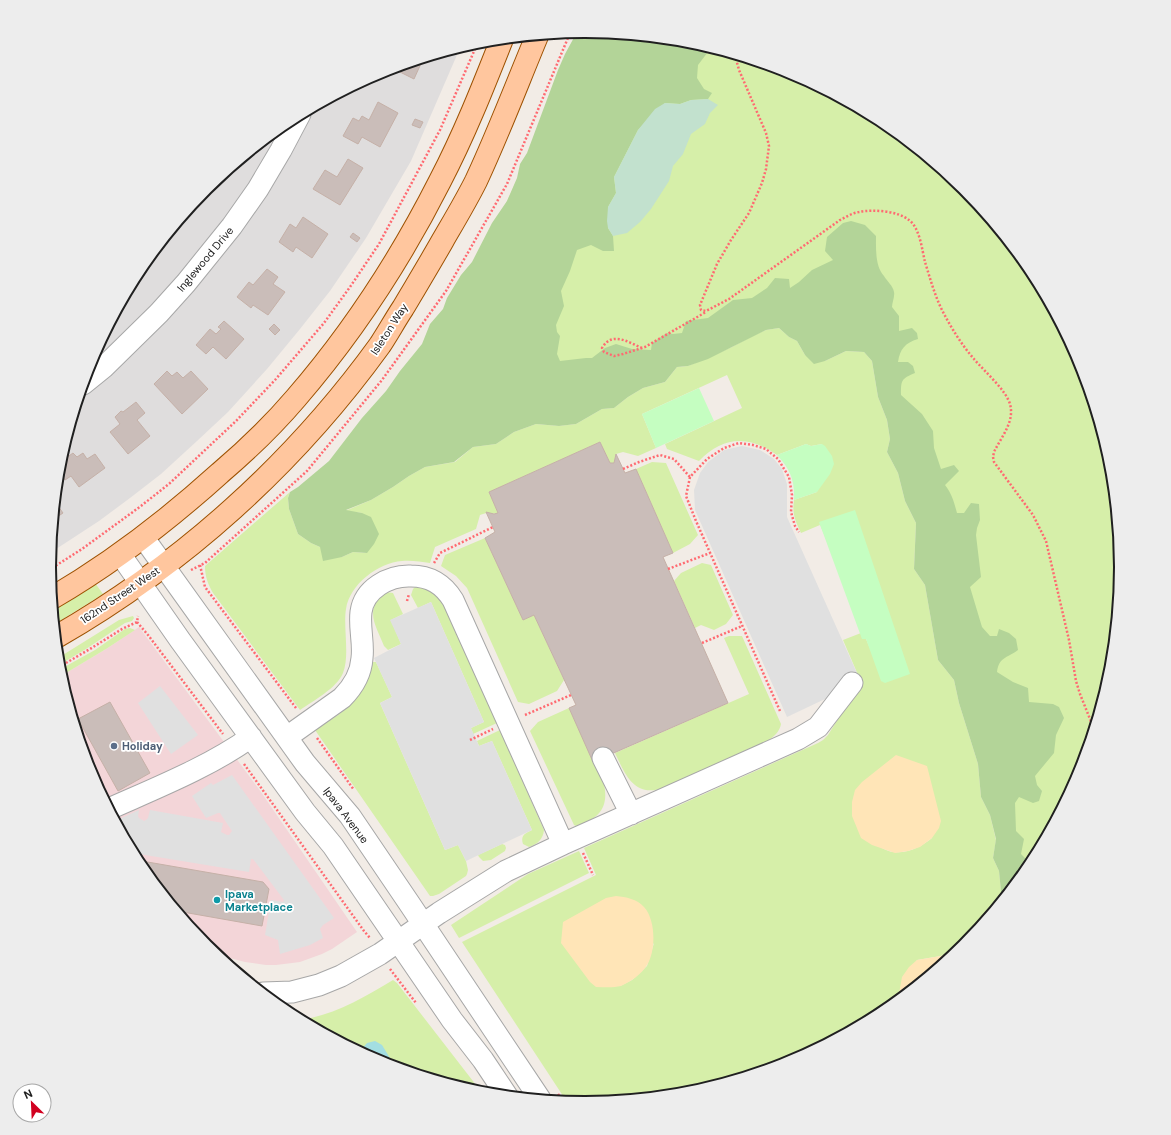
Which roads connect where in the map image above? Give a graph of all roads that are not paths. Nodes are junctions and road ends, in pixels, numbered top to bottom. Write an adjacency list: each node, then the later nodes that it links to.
1 (535, 41): 7 (main road, Isleton Way)
2 (499, 45): 5 (main road)
3 (294, 125): 4 (street, Inglewood Drive)
4 (91, 377)
5 (143, 538): 6 (main road); 7 (street, Ipava Avenue)
6 (120, 554): 8 (street); 9 (main road)
7 (164, 566): 8 (main road, 162nd Street West); 13 (street, Ipava Avenue)
8 (140, 584): 10 (main road, 162nd Street West); 12 (street)
9 (57, 595)
10 (61, 634)
11 (852, 683): 16 (street)
12 (251, 737): 15 (street); 19 (street)
13 (287, 737): 17 (street); 18 (street, Ipava Avenue)
14 (603, 758): 16 (street)
15 (114, 807)
16 (631, 814): 17 (street)
17 (572, 846): 18 (street)
18 (423, 924): 19 (street); 22 (street, Ipava Avenue)
19 (398, 941): 20 (street); 21 (street)
20 (270, 993)
21 (503, 1090)
22 (536, 1094)

